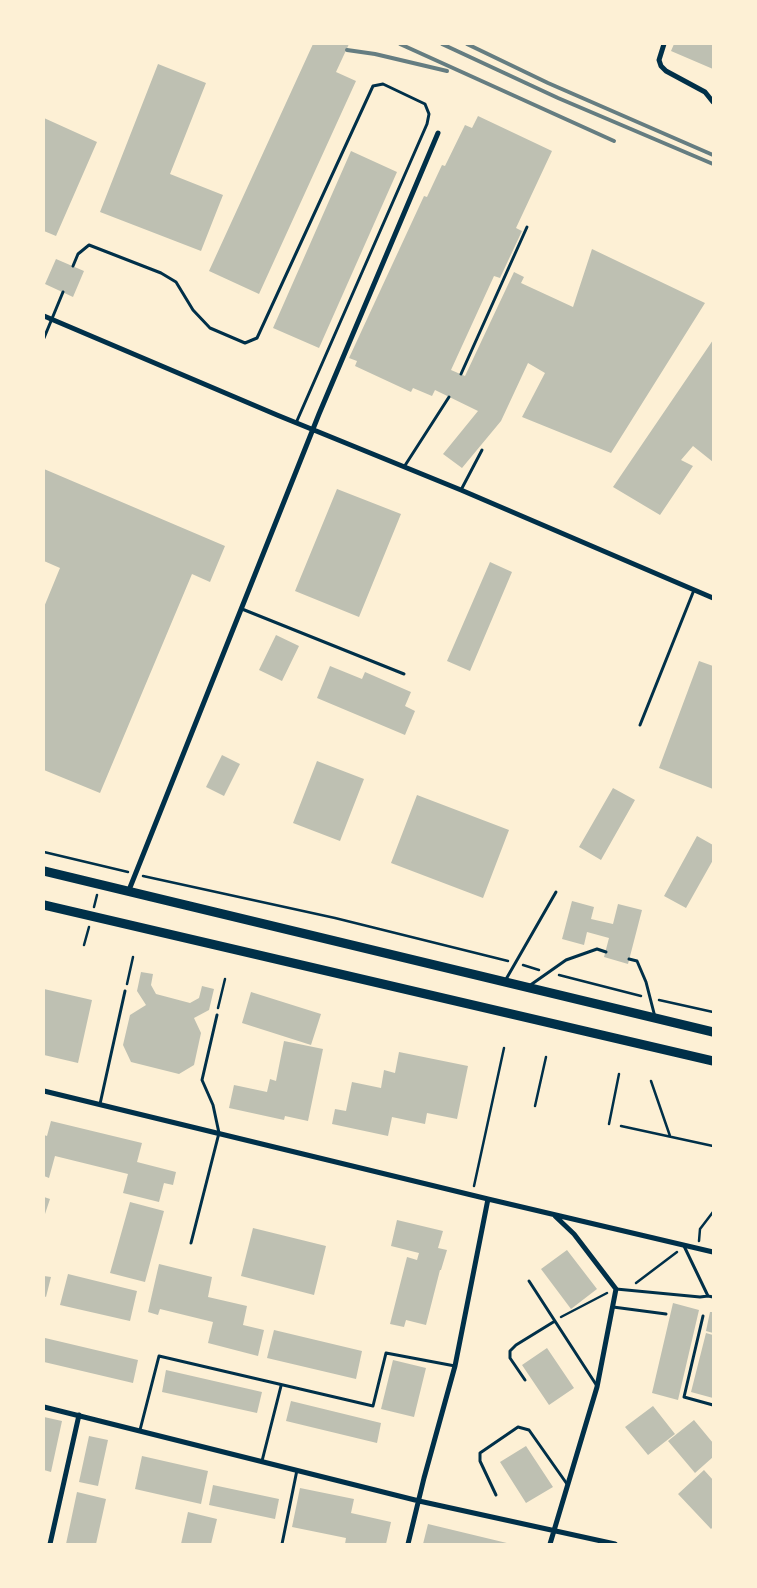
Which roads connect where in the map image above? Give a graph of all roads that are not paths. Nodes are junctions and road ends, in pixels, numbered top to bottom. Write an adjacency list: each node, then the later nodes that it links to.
1 (664, 44): 2 (street)
2 (713, 102)
3 (438, 133): 13 (street)
4 (527, 227): 10 (lane)
5 (73, 266): 12 (lane)
6 (63, 292): 8 (lane)
7 (44, 316): 8 (street)
8 (52, 320): 9 (lane); 12 (street)
9 (44, 338)
10 (461, 374)
11 (449, 397): 15 (lane)
12 (296, 423): 13 (street)
13 (313, 430): 15 (street); 19 (street)
14 (482, 450): 16 (lane)
15 (404, 467): 16 (street)
16 (461, 490): 17 (street)
17 (694, 589): 18 (street); 21 (lane)
18 (713, 598)
19 (242, 609): 20 (lane); 23 (street)
20 (404, 674)
21 (640, 725)
22 (44, 871): 23 (street)
23 (129, 890): 28 (street)
24 (556, 892): 28 (lane)
25 (44, 905): 34 (street)
26 (606, 952): 29 (lane)
27 (629, 959): 32 (lane)
28 (504, 981): 29 (street)
29 (527, 987): 32 (street)
30 (125, 991): 36 (lane)
31 (217, 1015): 37 (lane)
32 (655, 1018): 33 (street)
33 (713, 1032)
34 (713, 1061)
35 (44, 1091): 36 (street)
36 (100, 1105): 37 (street)
37 (219, 1133): 38 (street); 40 (lane)
38 (488, 1199): 39 (street); 51 (street)
39 (554, 1214): 41 (street); 44 (street)
40 (191, 1243)
41 (684, 1246): 42 (street); 45 (lane)
42 (713, 1252)
43 (529, 1281): 50 (lane)
44 (616, 1289): 45 (lane); 47 (street)
45 (708, 1296): 46 (lane)
46 (713, 1297)
47 (612, 1307): 48 (lane); 54 (street)
48 (666, 1314)
49 (703, 1316): 55 (lane)
50 (555, 1321): 52 (lane); 54 (lane)
51 (455, 1366): 53 (lane); 63 (street)
52 (524, 1380)
53 (281, 1386): 58 (lane); 59 (lane)
54 (597, 1386): 61 (street)
55 (713, 1405)
56 (44, 1406): 57 (street)
57 (80, 1415): 58 (street); 65 (street)
58 (140, 1430): 59 (street)
59 (262, 1461): 60 (street)
60 (297, 1470): 63 (street); 66 (lane)
61 (568, 1484): 62 (lane); 64 (street)
62 (496, 1495)
63 (418, 1500): 64 (street); 67 (street)
64 (553, 1530): 68 (street); 69 (street)
65 (50, 1544)
66 (282, 1544)
67 (408, 1544)
68 (550, 1544)
69 (615, 1544)

